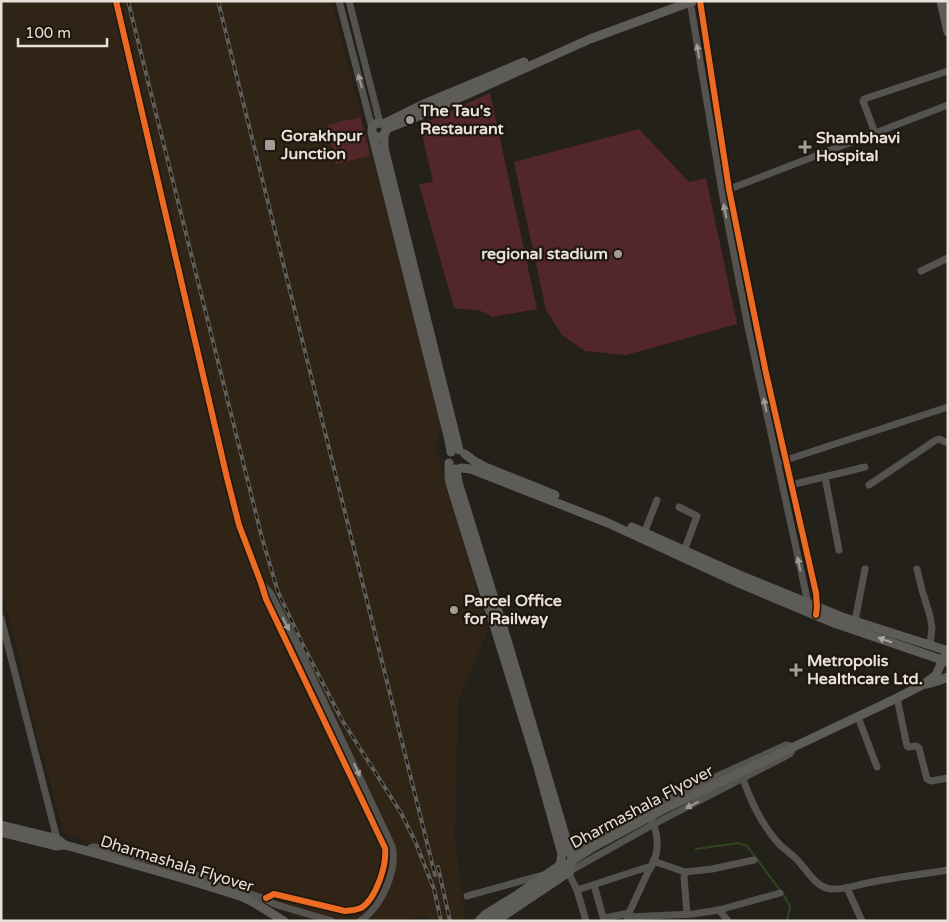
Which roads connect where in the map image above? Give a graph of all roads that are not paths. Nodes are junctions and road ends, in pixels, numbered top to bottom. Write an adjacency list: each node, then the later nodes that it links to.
1 (116, 1): 34 (street)
2 (339, 1): 10 (street, one-way to 2)
3 (349, 1): 10 (street)
4 (679, 1): 10 (main road)
5 (940, 1): 7 (main road)
6 (693, 2): 10 (main road); 12 (street); 13 (street, one-way to 6)
7 (948, 32)
8 (948, 71): 11 (street)
9 (948, 105): 11 (street)
10 (380, 128): 20 (main road)
11 (875, 133): 12 (street)
12 (730, 189): 13 (street); 14 (street)
13 (722, 192): 15 (street, one-way to 13)
14 (739, 238): 15 (street); 21 (street)
15 (731, 240): 21 (street, one-way to 15)
16 (948, 258): 17 (street)
17 (921, 271)
18 (948, 407): 21 (street)
19 (948, 443): 25 (street)
20 (458, 452): 22 (main road); 22 (main road); 29 (main road)
21 (782, 462): 26 (street); 35 (street, one-way to 21)
22 (455, 466): 29 (main road); 56 (main road); 62 (main road)
23 (865, 466): 24 (street)
24 (825, 477): 26 (street); 30 (street)
25 (869, 484)
26 (791, 485): 36 (street)
27 (657, 500): 29 (street)
28 (679, 506): 31 (street)
29 (643, 535): 31 (main road)
30 (839, 550)
31 (683, 554): 35 (main road)
32 (865, 569): 38 (street)
33 (917, 569): 39 (street)
34 (261, 582): 68 (street); 74 (street, one-way to 74)
35 (807, 607): 36 (main road)
36 (816, 611): 38 (main road); 41 (main road, one-way to 36)
37 (1, 618): 54 (street)
38 (855, 621): 39 (main road)
39 (930, 645): 40 (main road)
40 (947, 650): 41 (main road)
41 (945, 661): 43 (main road)
42 (948, 677): 43 (main road)
43 (924, 684): 44 (main road, Dharmashala Flyover)
44 (897, 698): 45 (main road, Dharmashala Flyover); 48 (street)
45 (858, 717): 46 (main road, Dharmashala Flyover); 47 (street)
46 (794, 747): 49 (street); 50 (street); 76 (main road, Dharmashala Flyover, bridge)
47 (877, 767)
48 (948, 778)
49 (743, 779): 51 (street, one-way to 51); 64 (street)
50 (646, 810): 51 (street); 56 (street)
51 (654, 824): 58 (street); 60 (street)
52 (1, 825): 54 (main road)
53 (1, 832): 54 (main road)
54 (59, 844): 55 (main road, Dharmashala Flyover)
55 (87, 851): 68 (street); 72 (main road, Dharmashala Flyover)
56 (571, 856): 60 (main road)
57 (754, 860): 61 (street)
58 (652, 864): 61 (street); 63 (street); 71 (street)
59 (948, 870): 64 (street)
60 (569, 871): 65 (street); 77 (main road)
61 (685, 872): 70 (street)
62 (549, 873): 67 (street); 75 (main road)
63 (594, 885): 65 (street); 71 (street)
64 (848, 888): 80 (street)
65 (578, 890): 78 (street)
66 (780, 893): 69 (street)
67 (467, 896)
68 (266, 898): 73 (street)
69 (718, 910): 70 (street); 79 (street)
70 (687, 914): 71 (street)
71 (628, 917)
72 (284, 921)
73 (332, 921)
74 (360, 921)
75 (479, 921)
76 (485, 921)
77 (496, 921)
78 (586, 921)
79 (728, 921)
80 (862, 921)

